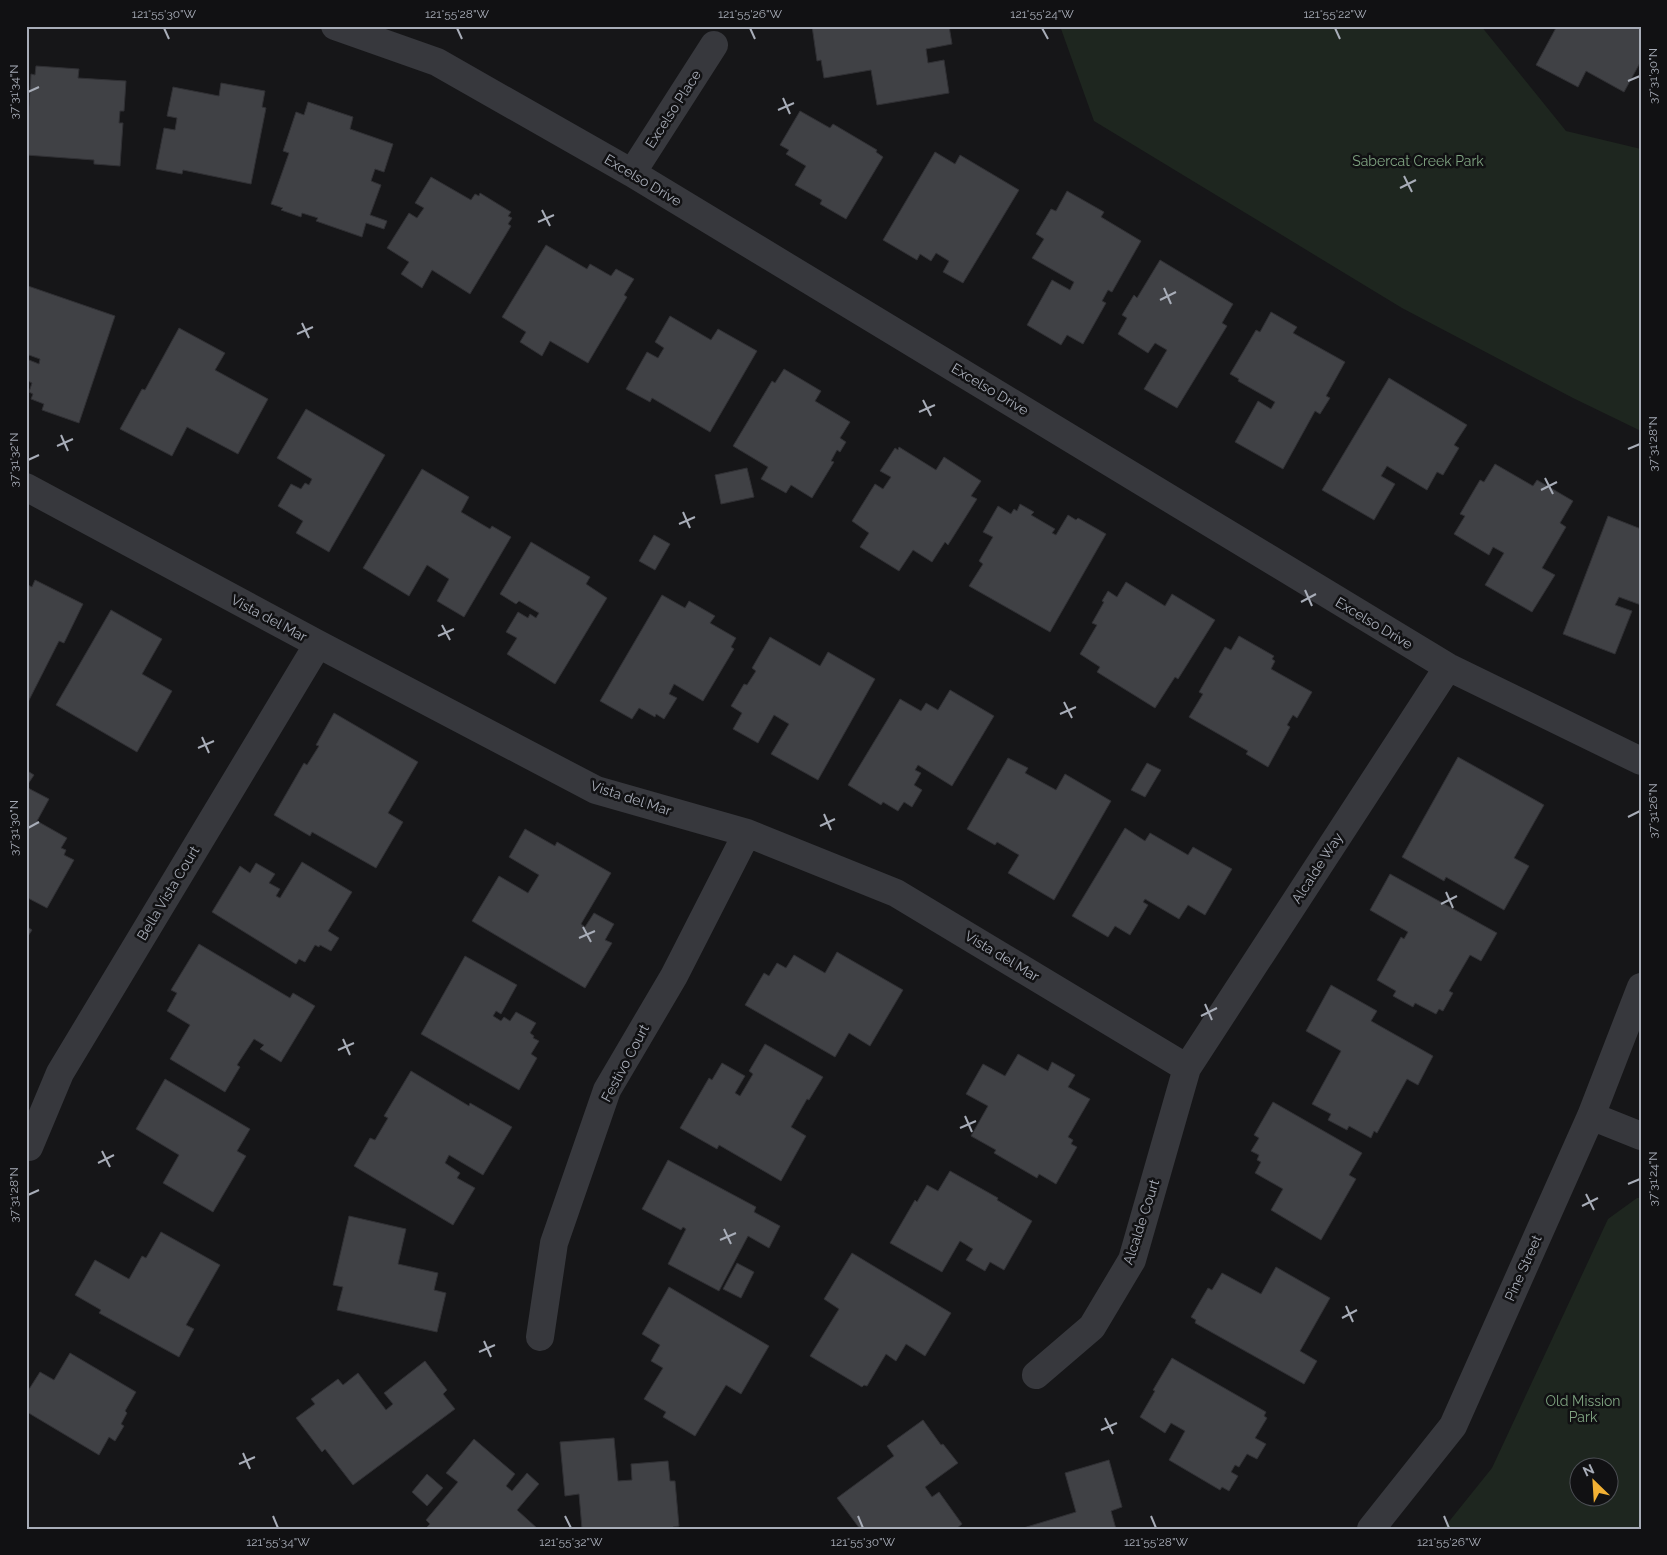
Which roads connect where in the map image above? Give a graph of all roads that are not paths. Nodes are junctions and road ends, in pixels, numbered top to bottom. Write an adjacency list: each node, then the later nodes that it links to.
1 (335, 26): 3 (street, Excelso Drive)
2 (714, 45): 3 (street, Excelso Place)
3 (632, 173): 6 (street, Excelso Drive)
4 (26, 487): 5 (street, Vista del Mar)
5 (318, 644): 8 (street, Vista del Mar); 13 (street, Bella Vista Court)
6 (1448, 667): 7 (street, Excelso Drive); 10 (street, Alcalde Way)
7 (1641, 761)
8 (748, 834): 10 (street, Vista del Mar); 14 (street, Festivo Court)
9 (1641, 987): 11 (street, Pine Street)
10 (1187, 1068): 15 (street, Alcalde Court)
11 (1591, 1116): 12 (street); 16 (street, Pine Street)
12 (1641, 1136)
13 (29, 1147)
14 (540, 1337)
15 (1036, 1375)
16 (1371, 1529)

